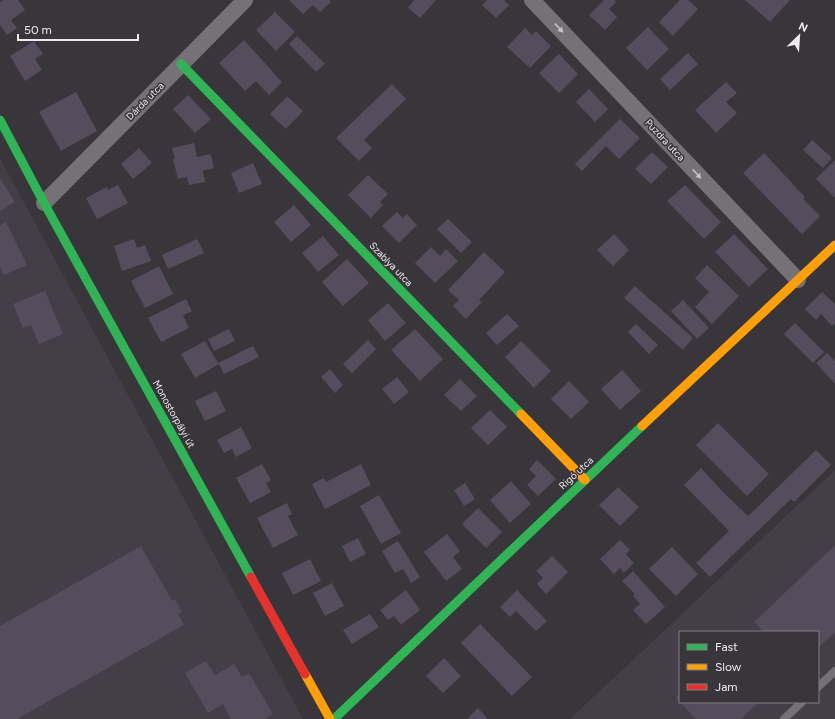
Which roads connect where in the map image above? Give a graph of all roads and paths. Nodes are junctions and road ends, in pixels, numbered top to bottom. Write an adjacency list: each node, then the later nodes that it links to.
1 (245, 0): 3 (street, Dárda utca)
2 (532, 0): 7 (street, Puzdra utca, one-way to 7)
3 (181, 64): 5 (street, Dárda utca); 8 (street, Szablya utca)
4 (0, 120): 5 (street, Monostorpályi út)
5 (44, 202): 12 (street, Monostorpályi út)
6 (835, 245): 7 (street, Rigó utca)
7 (798, 280): 8 (street, Rigó utca)
8 (585, 480): 13 (street, Rigó utca)
9 (835, 671): 10 (lane)
10 (819, 686)
11 (801, 703): 14 (lane)
12 (330, 719)
13 (334, 719)
14 (784, 719)

